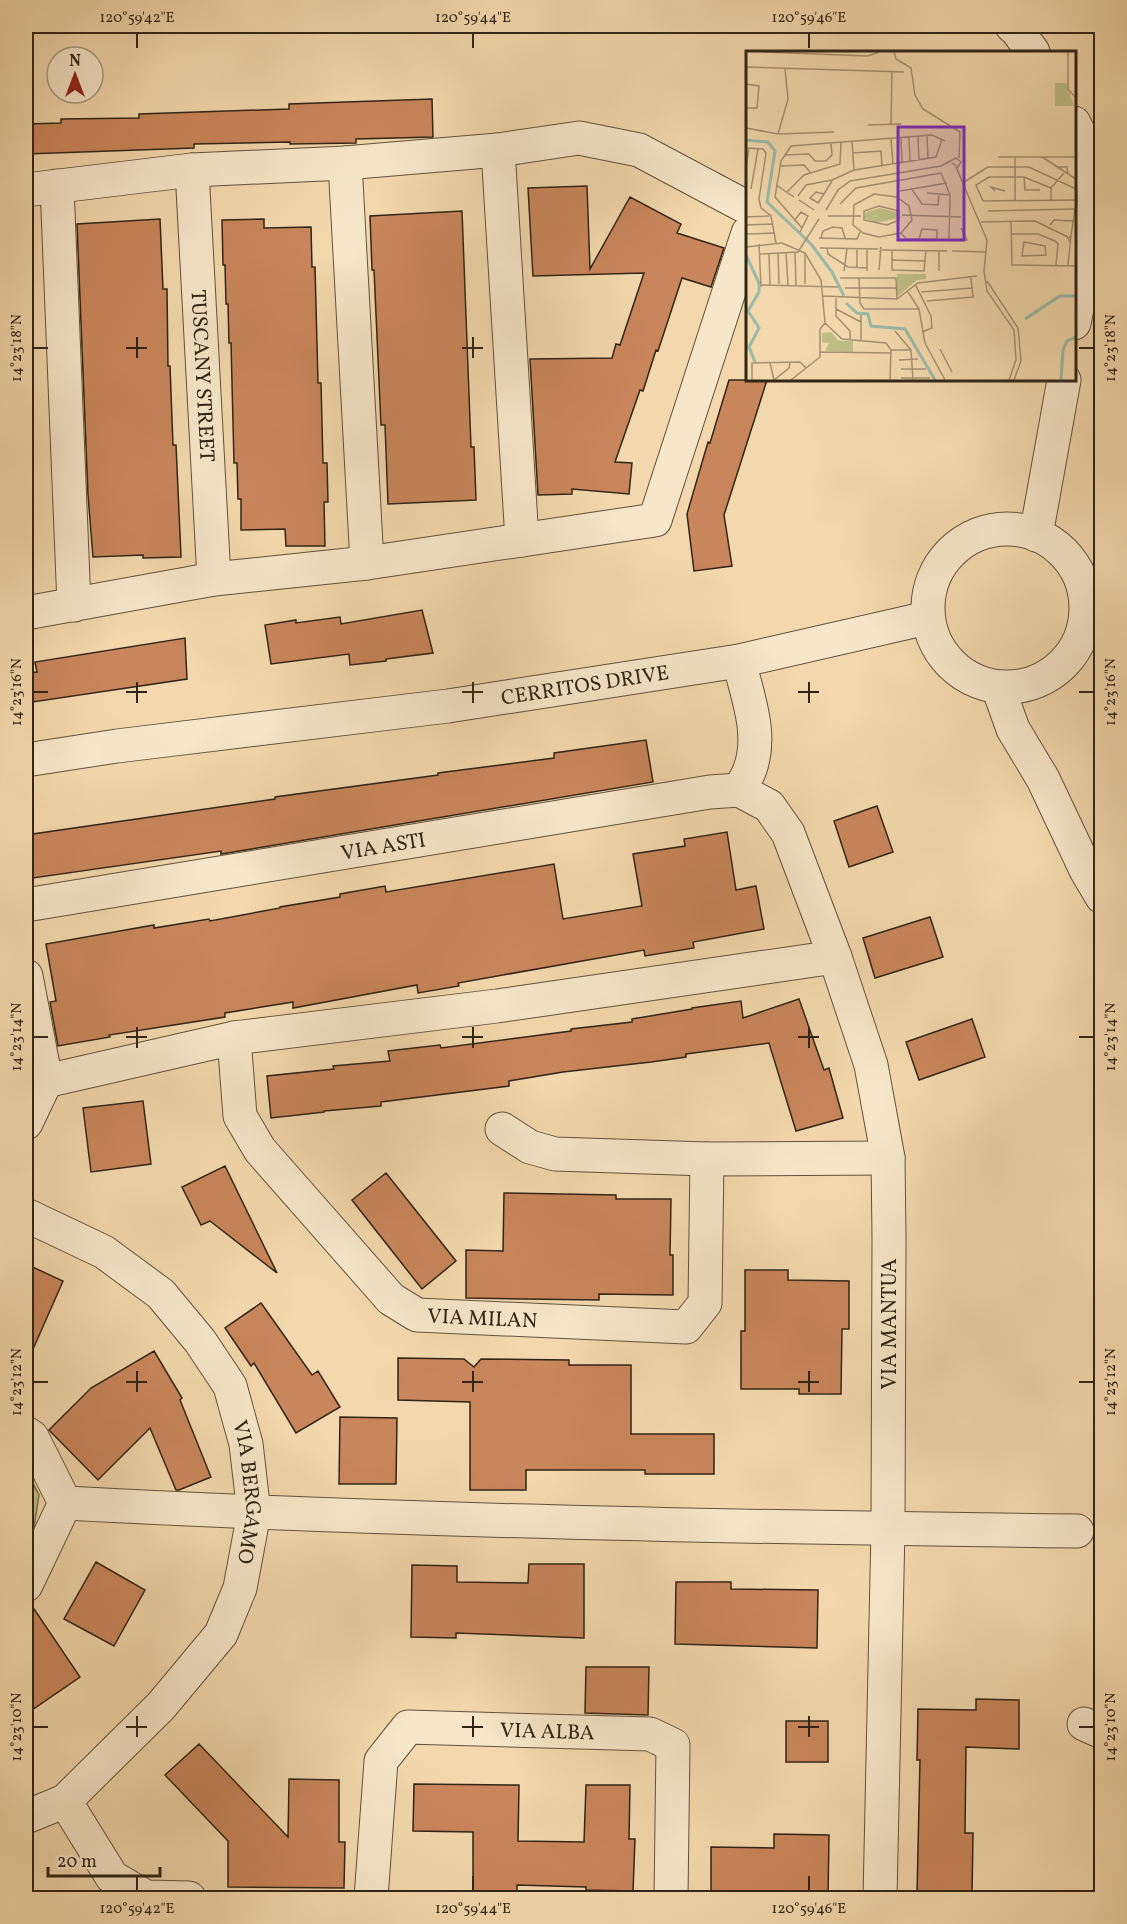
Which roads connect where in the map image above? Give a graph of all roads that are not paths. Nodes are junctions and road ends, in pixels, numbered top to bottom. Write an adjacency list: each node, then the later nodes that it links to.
1 (1012, 26): 2 (street)
2 (1032, 51)
3 (1076, 128): 10 (street)
4 (498, 150): 5 (street); 8 (street); 13 (street)
5 (345, 164): 6 (street); 14 (street)
6 (192, 170): 7 (street); 15 (street, TUSCANY STREET)
7 (41, 188): 16 (street)
8 (746, 207)
9 (746, 236): 13 (street)
10 (1076, 313)
11 (1064, 381): 12 (street)
12 (1036, 535): 18 (street); 20 (street)
13 (522, 540): 14 (street)
14 (367, 563): 15 (street)
15 (214, 579): 16 (street)
16 (74, 605): 17 (street)
17 (26, 613)
18 (927, 618): 19 (street, CERRITOS DRIVE); 20 (street)
19 (739, 661): 21 (street, CERRITOS DRIVE); 22 (street)
20 (1010, 687): 23 (street)
21 (26, 759)
22 (739, 790): 24 (street, VIA ASTI); 25 (street, VIA MANTUA)
23 (1101, 897)
24 (26, 905)
25 (835, 957): 27 (street); 31 (street, VIA MANTUA)
26 (26, 976): 28 (street)
27 (234, 1038): 28 (street); 32 (street, VIA MILAN)
28 (46, 1081): 29 (street)
29 (26, 1123)
30 (502, 1129): 32 (street)
31 (888, 1158): 32 (street); 37 (street, VIA MANTUA)
32 (707, 1159)
33 (26, 1215): 36 (street, VIA BERGAMO)
34 (26, 1433): 35 (street)
35 (65, 1503): 36 (street); 39 (street)
36 (254, 1513): 37 (street); 40 (street, VIA BERGAMO)
37 (888, 1529): 38 (street); 45 (street, VIA MANTUA)
38 (1077, 1531)
39 (26, 1585)
40 (65, 1801): 41 (street, VIA BERGAMO); 42 (street)
41 (26, 1817)
42 (189, 1899)
43 (371, 1899): 44 (street, VIA ALBA)
44 (671, 1899)
45 (880, 1899)

